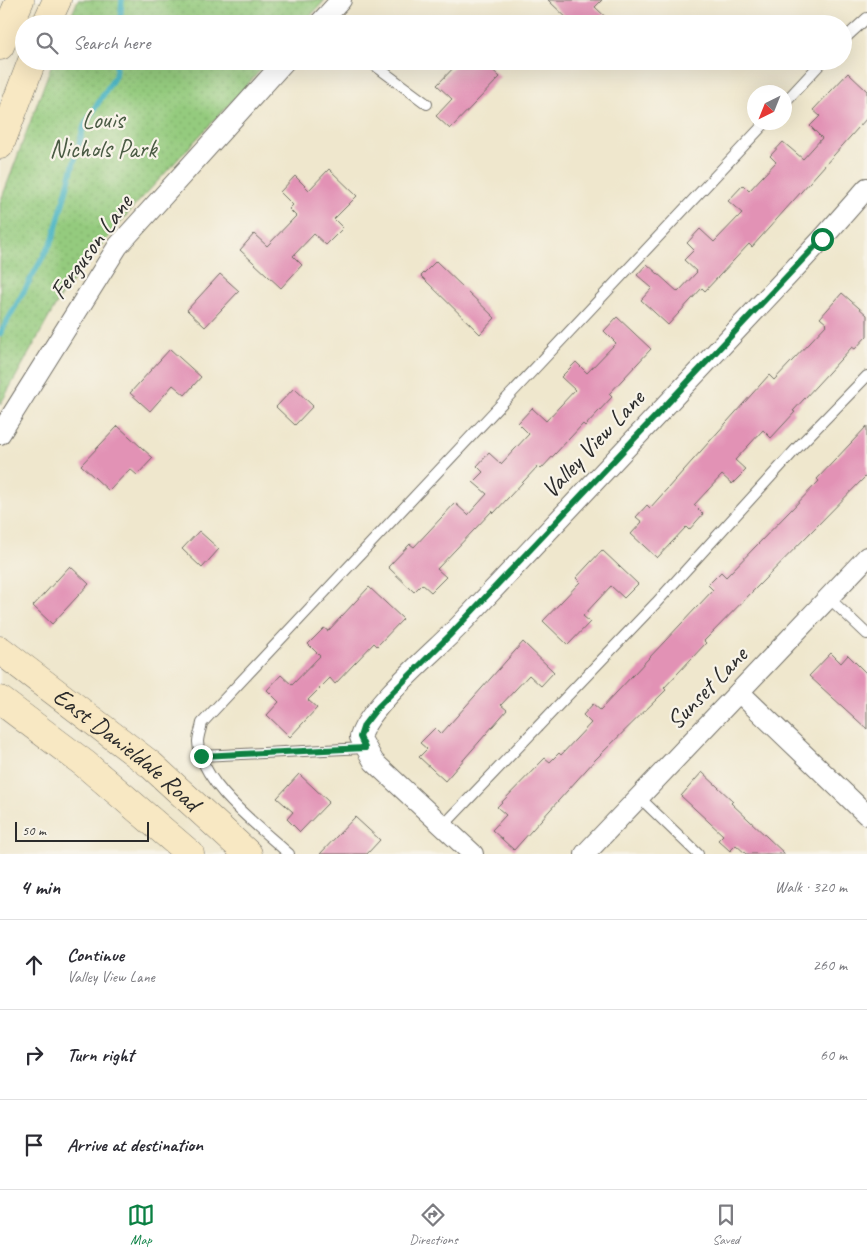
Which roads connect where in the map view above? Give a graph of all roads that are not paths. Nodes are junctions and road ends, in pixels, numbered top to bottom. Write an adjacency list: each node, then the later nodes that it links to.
1 (20, 0): 8 (main road)
2 (56, 0): 4 (main road)
3 (341, 0): 5 (street)
4 (50, 15)
5 (328, 15)
6 (867, 18): 7 (lane)
7 (852, 32)
8 (0, 48): 9 (main road)
9 (15, 54)
10 (29, 70): 17 (main road)
11 (277, 70): 20 (street, Ferguson Lane)
12 (381, 70): 15 (lane)
13 (815, 70): 14 (lane)
14 (792, 94)
15 (427, 104)
16 (758, 130): 28 (lane)
17 (0, 145)
18 (867, 188): 27 (street, Valley View Lane)
19 (867, 376): 31 (lane)
20 (0, 434)
21 (867, 557): 22 (street, Sunset Lane)
22 (829, 598): 23 (lane); 25 (street, Sunset Lane)
23 (867, 634)
24 (0, 650): 32 (main road, East Danieldale Road)
25 (740, 692): 29 (street, Sunset Lane); 30 (street)
26 (0, 700): 33 (main road, East Danieldale Road)
27 (363, 742): 28 (lane); 31 (street)
28 (201, 756): 34 (lane)
29 (639, 797): 36 (street, Sunset Lane); 37 (lane)
30 (867, 815)
31 (443, 826): 35 (street)
32 (231, 849)
33 (190, 854)
34 (289, 854)
35 (473, 854)
36 (585, 854)
37 (698, 854)

